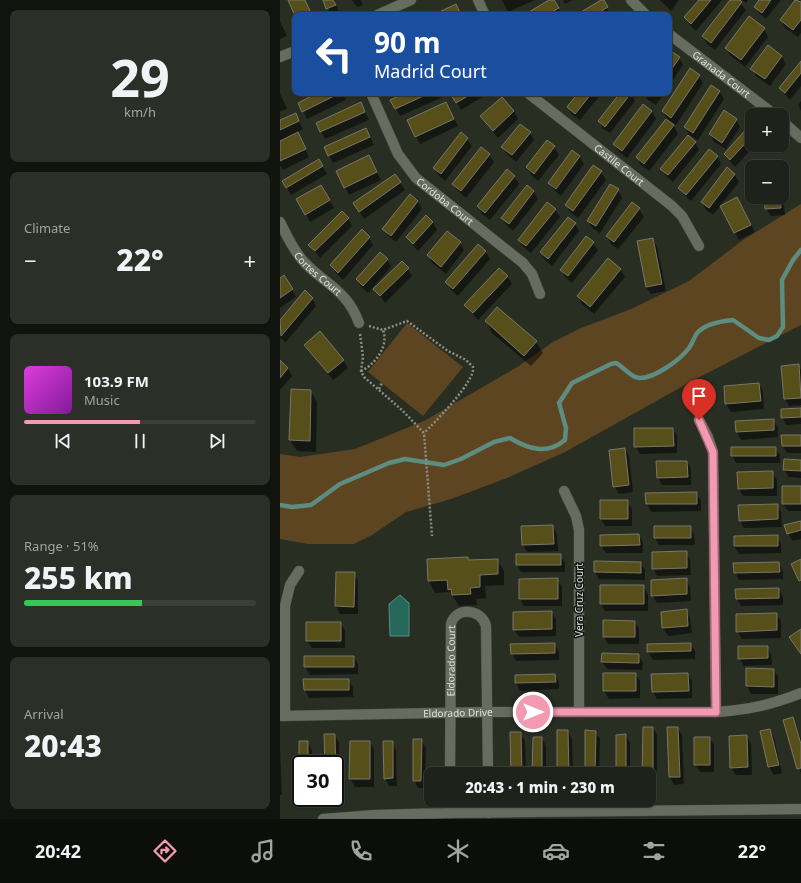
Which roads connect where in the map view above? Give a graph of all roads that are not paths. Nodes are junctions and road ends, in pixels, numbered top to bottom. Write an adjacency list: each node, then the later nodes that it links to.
1 (411, 0): 4 (street)
2 (478, 0): 5 (street)
3 (631, 0): 6 (street)
4 (383, 12)
5 (484, 12)
6 (643, 12)
7 (672, 36): 12 (street, Granada Court)
8 (292, 52): 9 (street)
9 (280, 57)
10 (372, 96): 17 (street, Cordoba Court)
11 (532, 96): 16 (street, Castile Court)
12 (766, 108)
13 (789, 127): 14 (street)
14 (801, 138)
15 (280, 222): 18 (street, Cortes Court)
16 (699, 246)
17 (540, 294)
18 (359, 323)
19 (699, 420): 25 (street)
20 (564, 491): 24 (street, Vera Cruz Court)
21 (299, 571): 27 (street)
22 (801, 694): 25 (street, Eldorado Drive)
23 (487, 712): 24 (street, Eldorado Drive); 26 (street, Eldorado Drive); 26 (street, Eldorado Court); 29 (street, Eldorado Court)
24 (579, 712): 25 (street, Eldorado Drive)
25 (716, 712)
26 (450, 713): 27 (street, Eldorado Drive); 28 (street, Eldorado Court)
27 (282, 716)
28 (450, 767)
29 (488, 767)
30 (450, 807): 33 (street)
31 (489, 807): 34 (street)
32 (801, 809): 34 (street)
33 (450, 813): 34 (street); 35 (street)
34 (489, 813)
35 (323, 819)

